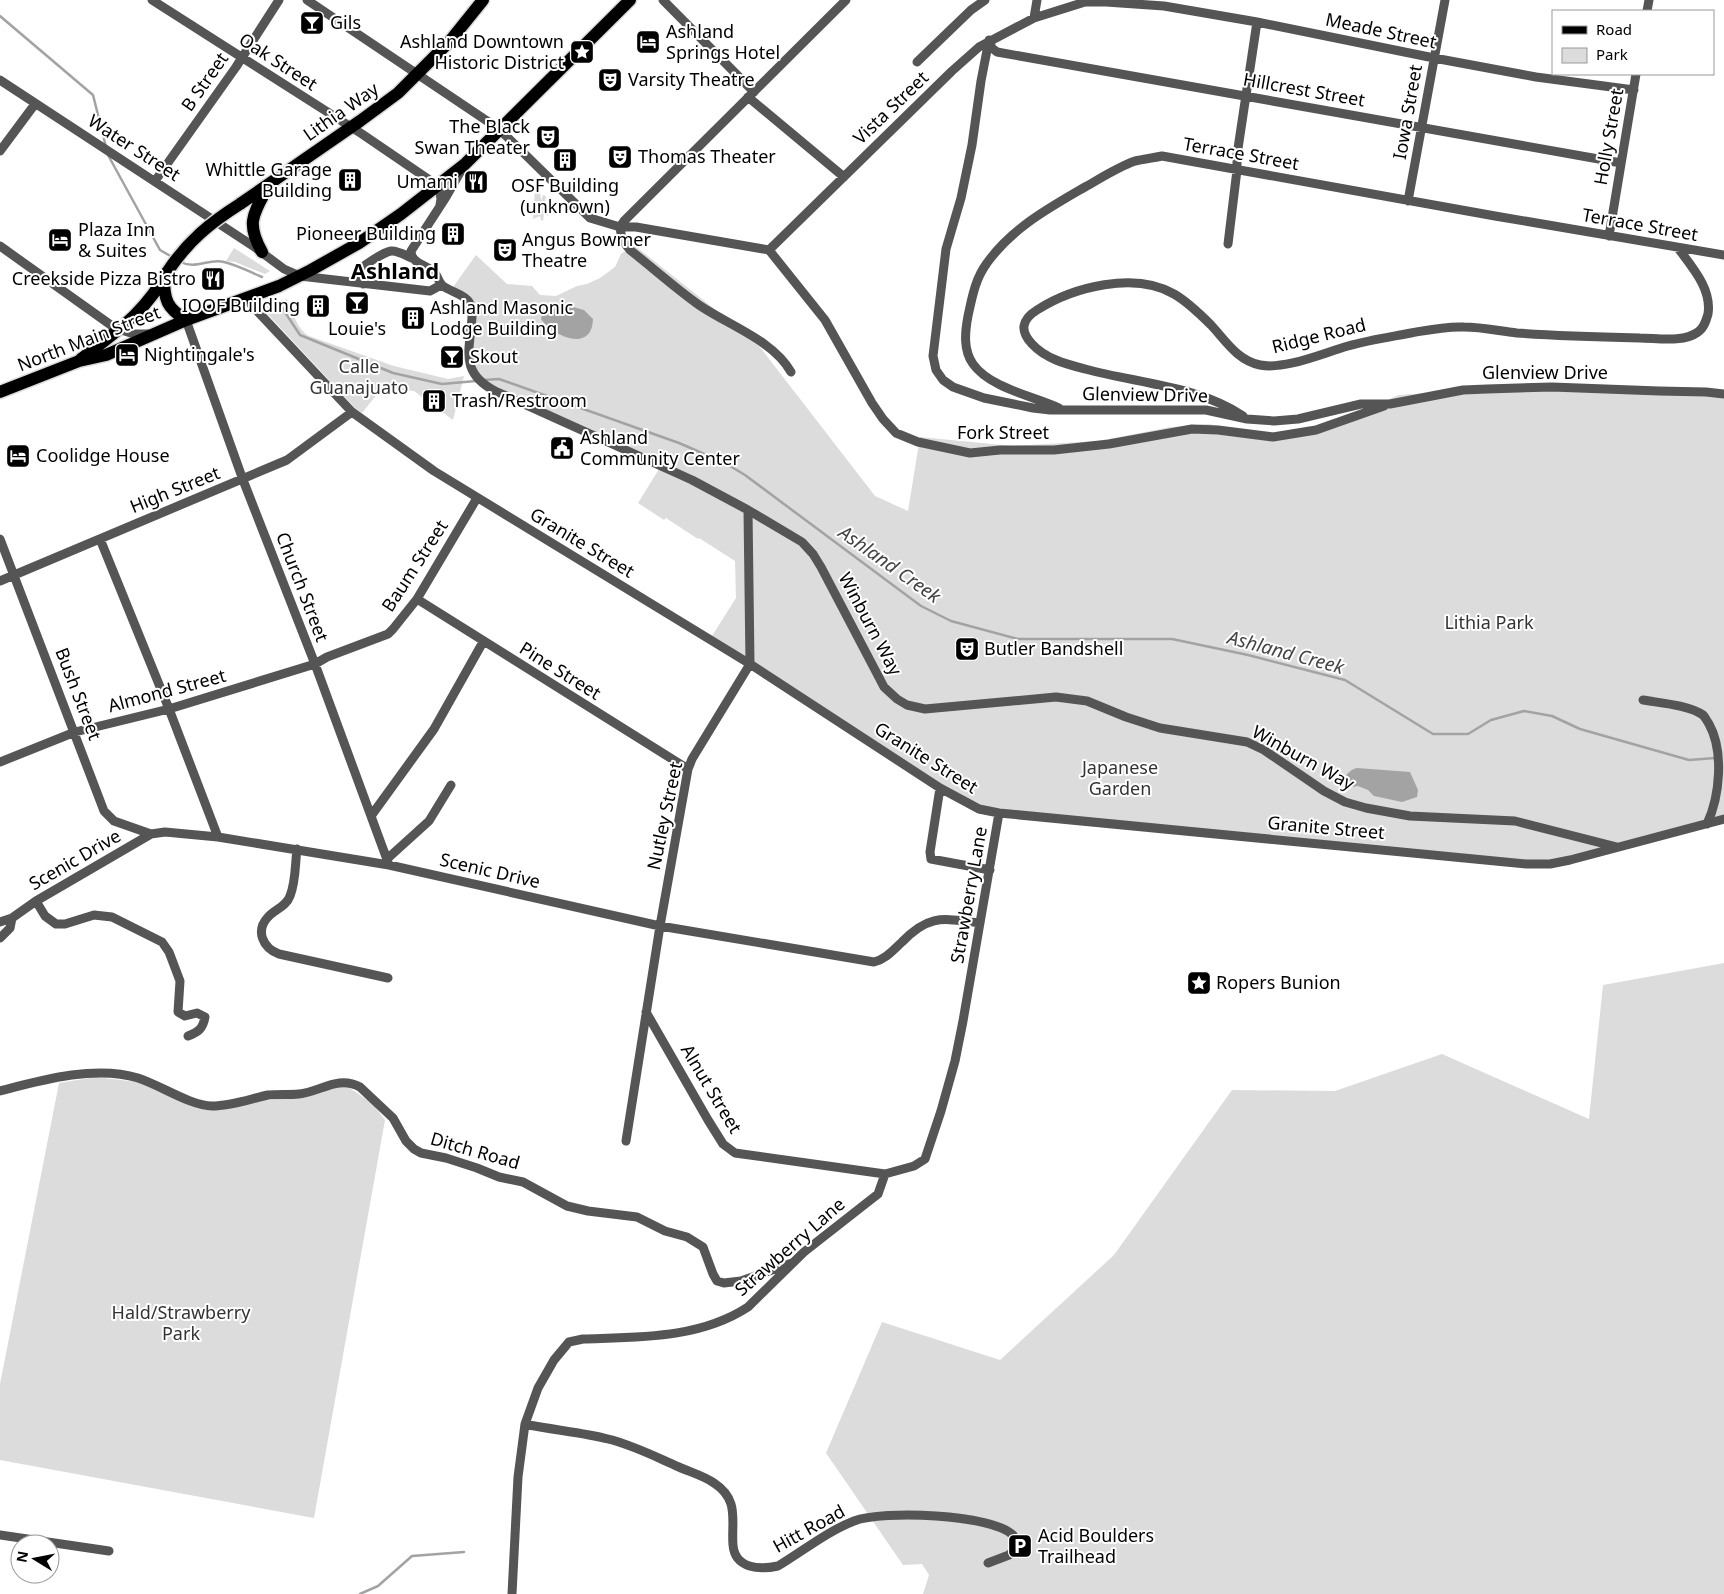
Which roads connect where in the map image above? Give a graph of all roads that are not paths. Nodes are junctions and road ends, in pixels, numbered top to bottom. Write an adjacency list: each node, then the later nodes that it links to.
1 (152, 0): 15 (street, Oak Street)
2 (279, 0): 15 (street, B Street)
3 (307, 0): 18 (street)
4 (483, 0): 18 (main road, Lithia Way)
5 (630, 0): 26 (main road, North Main Street)
6 (662, 0): 22 (street)
7 (846, 0): 22 (street)
8 (985, 0): 17 (street)
9 (1037, 0): 12 (street)
10 (1445, 0): 16 (street, Iowa Street)
11 (1164, 3): 12 (street, Meade Street); 13 (street, Meade Street)
12 (1034, 18): 14 (street, Vista Street)
13 (1257, 22): 16 (street, Meade Street); 23 (street)
14 (989, 40): 23 (street, Hillcrest Street); 32 (street, Vista Street); 60 (street, Glenview Drive)
15 (242, 58): 25 (street, Oak Street); 33 (street, B Street)
16 (1434, 58): 21 (street, Meade Street); 27 (street, Iowa Street)
17 (916, 62)
18 (418, 74): 25 (main road, Lithia Way); 26 (street)
19 (1636, 75): 21 (street, Holly Street)
20 (0, 80): 24 (street, Water Street)
21 (1634, 90): 29 (street, Holly Street)
22 (751, 95): 32 (street); 38 (street)
23 (1246, 96): 27 (street, Hillcrest Street); 31 (street)
24 (35, 104): 28 (street); 33 (street, Water Street)
25 (351, 128): 34 (main road, Lithia Way); 35 (street, Oak Street)
26 (499, 128): 30 (main road, North Main Street); 38 (street)
27 (1422, 128): 29 (street, Hillcrest Street); 36 (street, Iowa Street)
28 (0, 151)
29 (1621, 163): 39 (street, Holly Street)
30 (465, 164): 35 (main road, North Main Street); 37 (street)
31 (1237, 170): 36 (street, Terrace Street); 40 (street); 60 (street, Terrace Street)
32 (844, 177): 43 (street, Vista Street)
33 (155, 181): 44 (street, Water Street)
34 (271, 183): 44 (main road); 47 (main road, Lithia Way, bridge)
35 (435, 187): 37 (street); 48 (main road, North Main Street)
36 (1408, 201): 39 (street, Terrace Street)
37 (439, 208): 46 (street)
38 (620, 227): 43 (street); 56 (street)
39 (1610, 236): 42 (street, Terrace Street)
40 (1228, 244)
41 (0, 246): 53 (street)
42 (1678, 248): 45 (street, Terrace Street); 62 (street, Ridge Road)
43 (770, 250): 59 (street, Fork Street)
44 (262, 252): 48 (street, Water Street)
45 (1724, 255)
46 (414, 260): 49 (street); 50 (street, Winburn Way)
47 (166, 274): 52 (main road); 53 (main road, Lithia Way)
48 (300, 276): 49 (street); 51 (main road, North Main Street)
49 (363, 284): 50 (street)
50 (441, 285): 65 (street, Winburn Way)
51 (245, 298): 52 (main road, North Main Street); 61 (street, Granite Street)
52 (186, 320): 54 (main road, North Main Street); 63 (street, Church Street)
53 (120, 330): 54 (street); 55 (main road, Lithia Way)
54 (151, 334): 55 (main road, North Main Street)
55 (79, 360): 57 (main road, North Main Street)
56 (791, 372)
57 (0, 392)
58 (1724, 394): 59 (street, Glenview Drive)
59 (1390, 404): 62 (street, Glenview Drive)
60 (1061, 409): 62 (street, Glenview Drive)
61 (352, 412): 63 (street, High Street); 64 (street, Granite Street)
62 (1247, 419)
63 (243, 480): 67 (street, High Street); 72 (street, Church Street)
64 (477, 498): 70 (street, Baum Street); 73 (street, Granite Street)
65 (748, 510): 73 (street); 87 (street, Winburn Way)
66 (0, 539): 68 (street, Bush Street)
67 (100, 539): 68 (street, High Street); 75 (street)
68 (15, 574): 69 (street, High Street); 76 (street, Bush Street)
69 (0, 581)
70 (417, 599): 71 (street, Pine Street); 72 (street, Baum Street)
71 (482, 642): 78 (street, Pine Street); 82 (street)
72 (315, 664): 75 (street, Almond Street); 82 (street, Church Street)
73 (750, 664): 78 (street, Nutley Street); 80 (street, Granite Street)
74 (1643, 700): 84 (street)
75 (169, 709): 76 (street, Almond Street); 86 (street)
76 (75, 732): 77 (street, Almond Street); 85 (street, Bush Street)
77 (0, 762)
78 (688, 769): 95 (street, Nutley Street)
79 (451, 785): 89 (street)
80 (940, 788): 81 (street, Granite Street); 90 (street)
81 (999, 813): 87 (street, Granite Street); 90 (street, Strawberry Lane)
82 (371, 816): 89 (street, Church Street)
83 (1724, 819): 84 (street, Granite Street)
84 (1706, 824): 87 (street, Granite Street)
85 (151, 834): 86 (street, Scenic Drive); 91 (street, Scenic Drive)
86 (218, 837): 88 (street, Scenic Drive)
87 (1617, 847)
88 (298, 849): 89 (street, Scenic Drive); 97 (street)
89 (388, 862): 95 (street, Scenic Drive)
90 (990, 870): 94 (street, Strawberry Lane)
91 (36, 901): 92 (street, Scenic Drive); 99 (street)
92 (12, 918): 93 (street, Scenic Drive); 96 (street)
93 (0, 922)
94 (980, 923): 95 (street, Scenic Drive); 102 (street, Strawberry Lane)
95 (660, 926): 98 (street, Nutley Street)
96 (0, 938)
97 (388, 978)
98 (646, 1012): 101 (street, Nutley Street); 102 (street, Alnut Street)
99 (188, 1036)
100 (0, 1091): 103 (street, Ditch Road)
101 (626, 1141)
102 (885, 1174): 103 (street, Strawberry Lane)
103 (792, 1263): 104 (street, Strawberry Lane)
104 (525, 1424): 107 (street, Hitt Road); 108 (street, Strawberry Lane)
105 (0, 1535): 106 (street)
106 (109, 1551)
107 (988, 1563)
108 (512, 1594)

